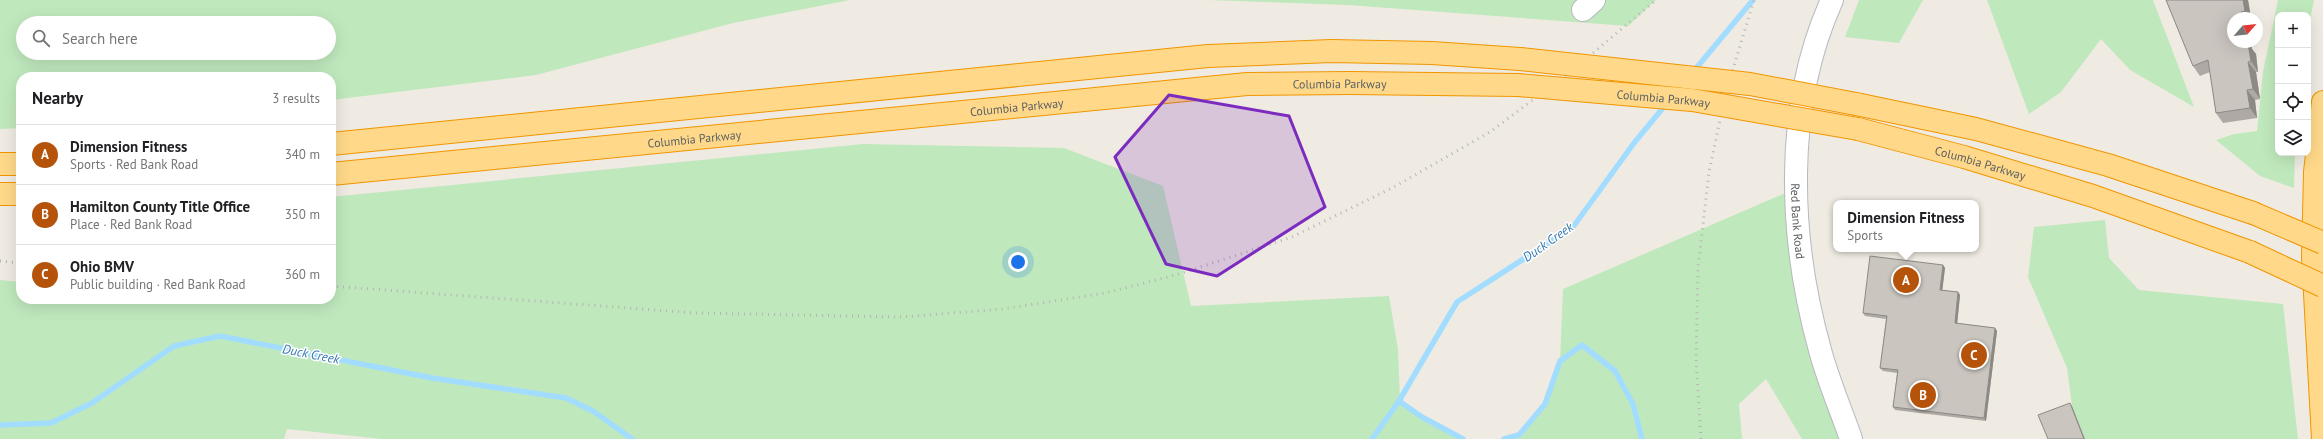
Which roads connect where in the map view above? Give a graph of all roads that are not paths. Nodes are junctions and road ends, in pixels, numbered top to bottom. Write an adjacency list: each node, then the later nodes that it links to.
1 (1832, 0): 11 (street, Red Bank Road)
2 (2323, 102): 12 (highway)
3 (336, 143): 9 (highway, Columbia Parkway, bridge)
4 (0, 164): 5 (highway)
5 (16, 164)
6 (336, 174): 10 (highway, Columbia Parkway, bridge)
7 (0, 194): 8 (highway)
8 (16, 194)
9 (2323, 243)
10 (2323, 286)
11 (1851, 439)
12 (2323, 439)

